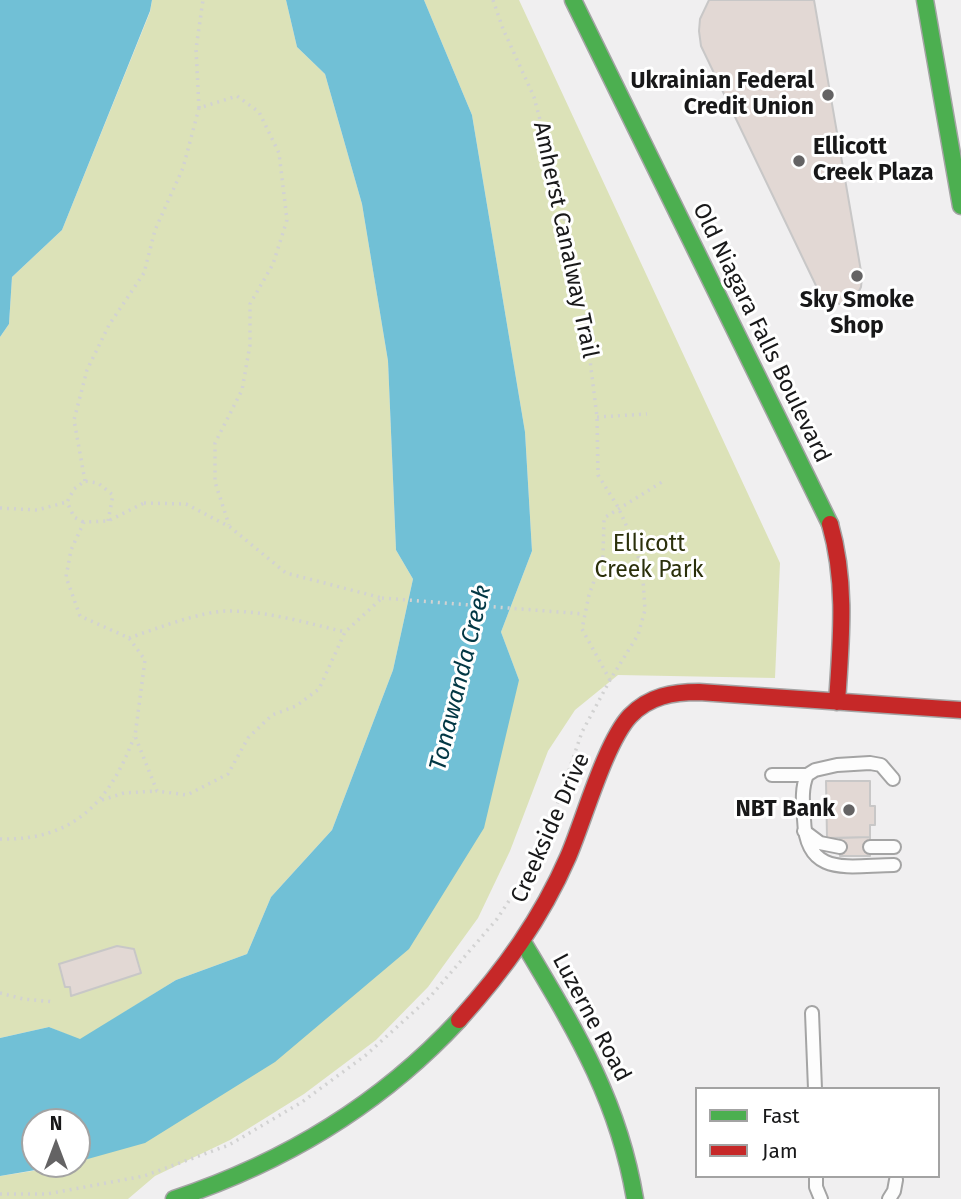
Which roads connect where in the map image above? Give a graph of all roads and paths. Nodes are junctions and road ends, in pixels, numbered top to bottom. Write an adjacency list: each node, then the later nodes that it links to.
1 (203, 0): 5 (path)
2 (494, 0): 8 (path, Amherst Canalway Trail)
3 (573, 0): 22 (street, Old Niagara Falls Boulevard)
4 (925, 0): 6 (street)
5 (199, 108): 9 (path); 16 (path)
6 (961, 206)
7 (647, 414): 8 (path)
8 (597, 417): 12 (path, Amherst Canalway Trail)
9 (85, 481): 11 (path); 14 (path)
10 (662, 482): 12 (path)
11 (67, 502): 13 (path); 15 (path)
12 (618, 507): 18 (path); 21 (path, Amherst Canalway Trail)
13 (0, 508)
14 (108, 521): 15 (path); 16 (path)
15 (84, 522): 20 (path)
16 (230, 527): 17 (path)
17 (382, 598): 18 (path); 19 (path)
18 (584, 614): 21 (path)
19 (345, 632): 20 (path); 28 (path)
20 (129, 638): 24 (path)
21 (610, 680): 30 (path, Amherst Canalway Trail)
22 (837, 702): 23 (street, Creekside Drive); 38 (street, Creekside Drive)
23 (961, 710)
24 (135, 736): 28 (path); 29 (path)
25 (772, 775): 26 (lane)
26 (807, 775): 27 (lane); 31 (lane)
27 (893, 779)
28 (157, 791): 29 (path)
29 (100, 801): 32 (path)
30 (552, 819)
31 (804, 831): 33 (lane); 37 (lane)
32 (0, 839)
33 (840, 847)
34 (870, 847): 35 (lane)
35 (894, 847)
36 (533, 864): 45 (path)
37 (894, 865)
38 (523, 942): 46 (street, Creekside Drive); 47 (street, Luzerne Road)
39 (0, 993): 40 (path)
40 (55, 1002)
41 (812, 1013): 42 (lane)
42 (815, 1087)
43 (816, 1178): 48 (lane)
44 (896, 1180): 49 (lane)
45 (0, 1194)
46 (174, 1199)
47 (635, 1199)
48 (821, 1199)
49 (889, 1199)

